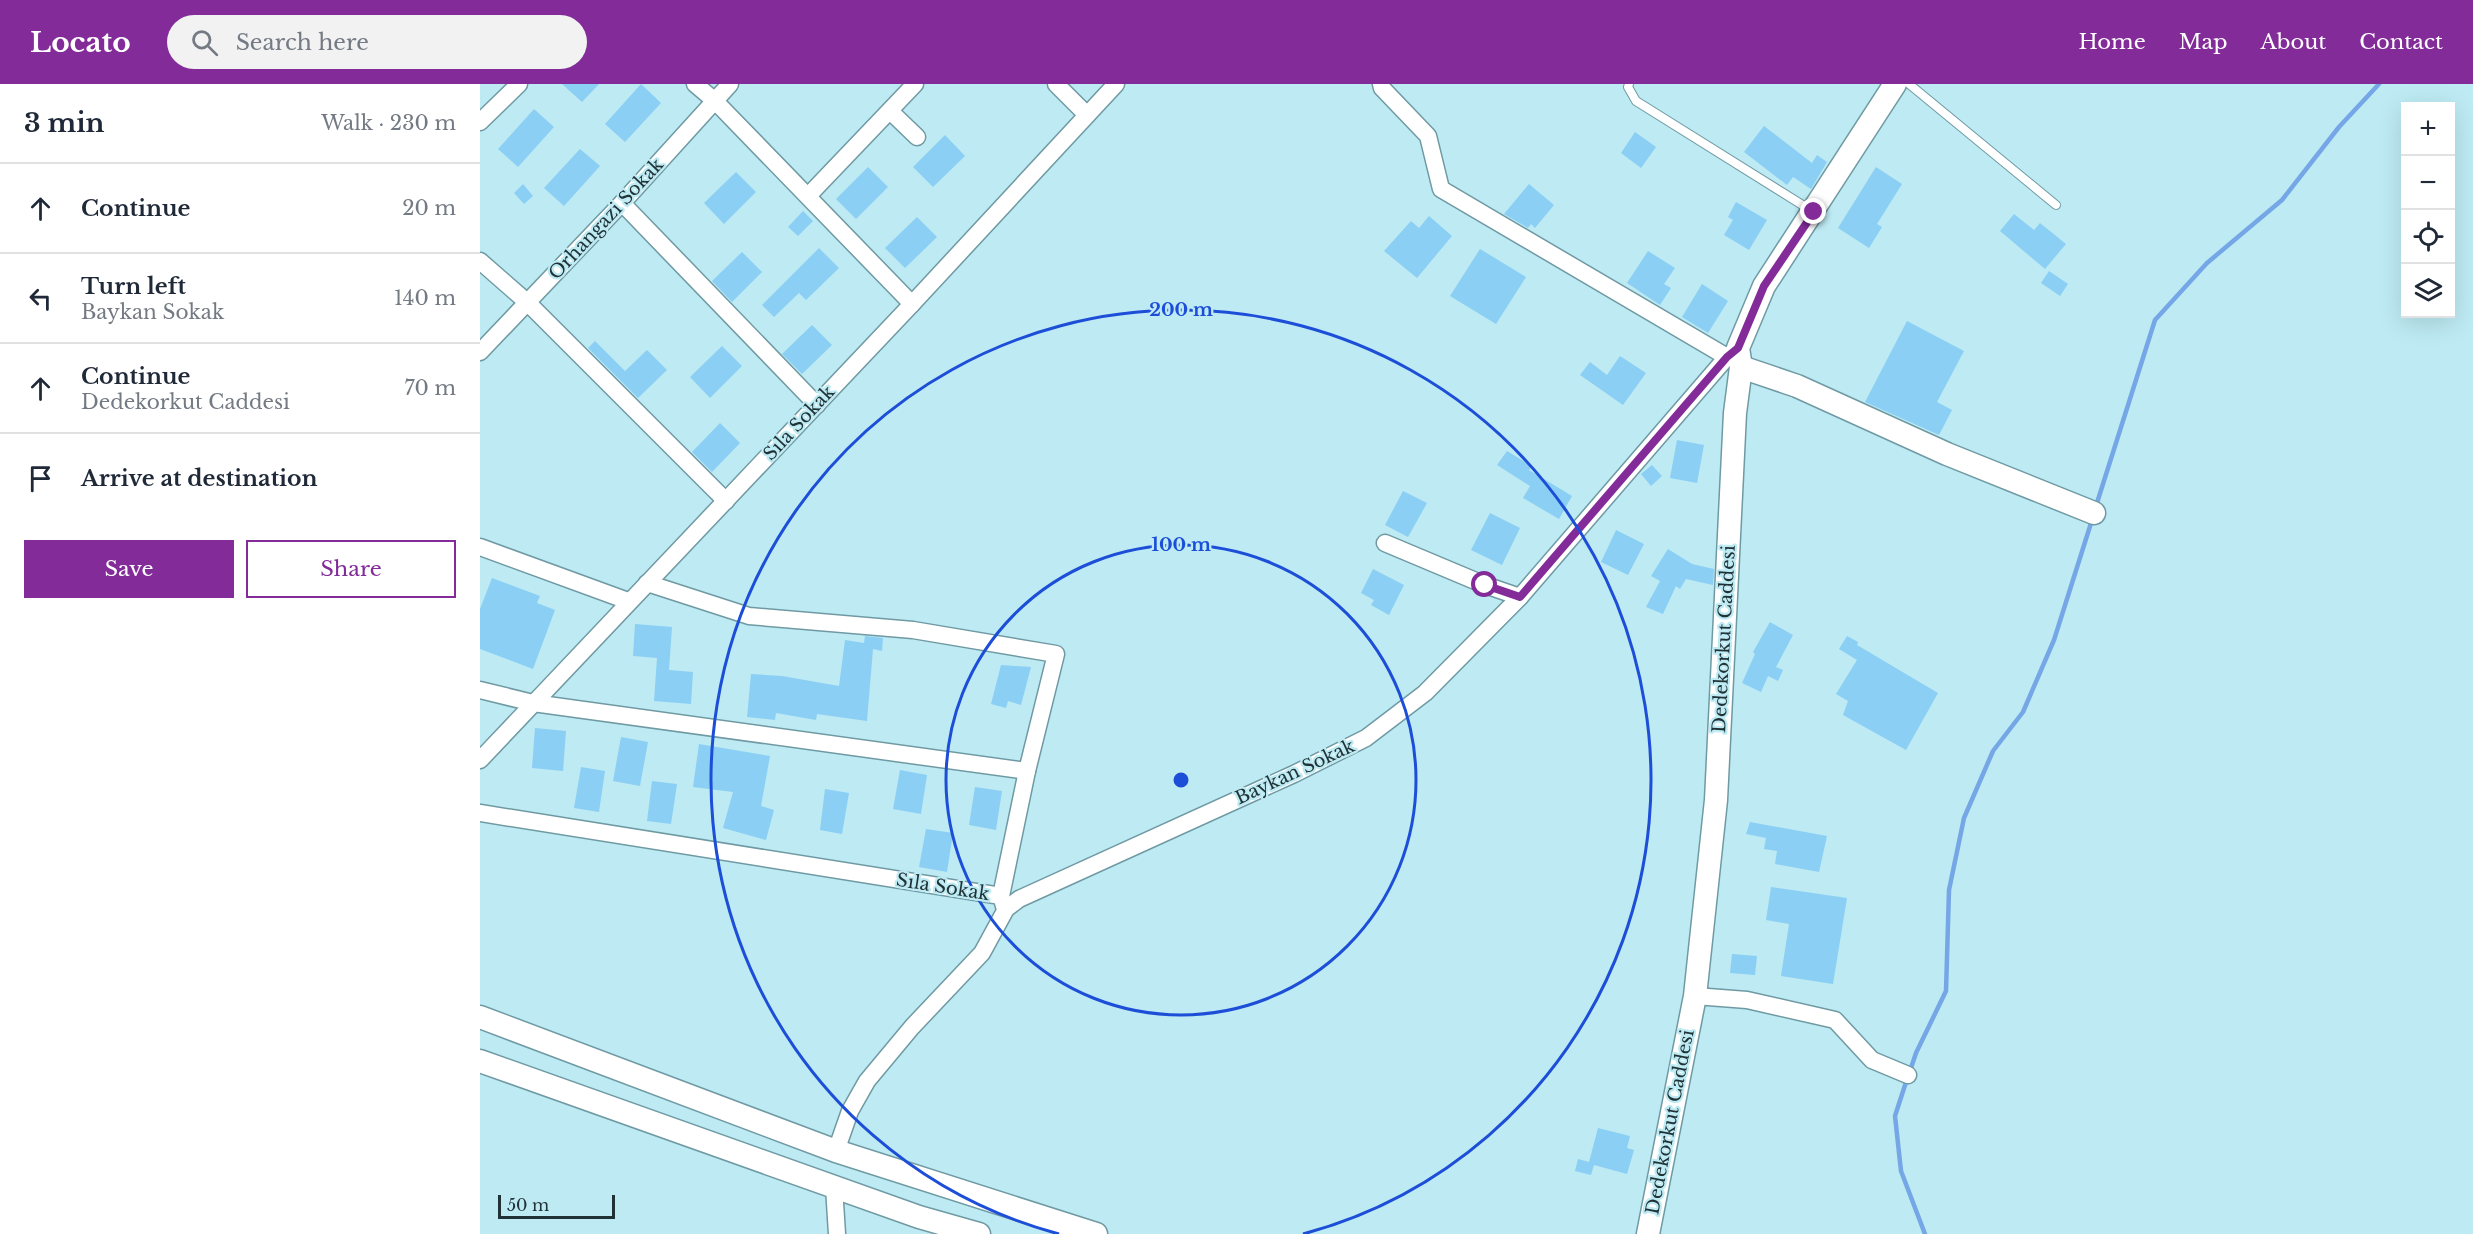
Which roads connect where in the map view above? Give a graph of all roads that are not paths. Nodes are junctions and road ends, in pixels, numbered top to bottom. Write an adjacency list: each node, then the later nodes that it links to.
1 (519, 84): 14 (street)
2 (695, 84): 11 (street)
3 (730, 84): 11 (street, Orhangazi Sokak)
4 (915, 84): 12 (street)
5 (1056, 84): 13 (street)
6 (1116, 84): 13 (street, Sıla Sokak)
7 (1381, 84): 24 (street)
8 (1629, 84): 19 (lane)
9 (1895, 84): 19 (street, Dedekorkut Caddesi)
10 (1909, 84): 18 (lane)
11 (715, 101): 16 (street); 17 (street, Orhangazi Sokak)
12 (890, 111): 15 (street); 16 (street)
13 (1087, 115): 22 (street, Sıla Sokak)
14 (480, 122)
15 (917, 137)
16 (808, 196): 22 (street)
17 (622, 204): 21 (street, Orhangazi Sokak); 25 (street)
18 (2056, 205)
19 (1814, 212): 24 (street, Dedekorkut Caddesi)
20 (480, 261): 21 (street)
21 (528, 303): 23 (street, Orhangazi Sokak); 26 (street)
22 (912, 304): 25 (street, Sıla Sokak)
23 (480, 352)
24 (1735, 357): 27 (street); 31 (street, Baykan Sokak); 39 (street, Dedekorkut Caddesi)
25 (817, 405): 26 (street, Sıla Sokak)
26 (726, 501): 30 (street, Sıla Sokak)
27 (2094, 513)
28 (1385, 543): 31 (street)
29 (480, 548): 32 (street)
30 (647, 583): 32 (street, Sıla Sokak); 36 (street)
31 (1520, 597): 38 (street, Baykan Sokak)
32 (628, 601): 34 (street, Sıla Sokak)
33 (480, 690): 34 (street)
34 (533, 703): 35 (street, Sıla Sokak); 36 (street)
35 (480, 760)
36 (1027, 771): 38 (street)
37 (480, 813): 38 (street, Sıla Sokak)
38 (1003, 903): 43 (street, Baykan Sokak)
39 (1695, 996): 42 (street); 48 (street, Dedekorkut Caddesi)
40 (480, 1017): 43 (street)
41 (480, 1061): 44 (street)
42 (1908, 1076)
43 (836, 1151): 47 (street)
44 (834, 1187): 45 (street); 46 (street)
45 (837, 1234)
46 (979, 1234)
47 (1096, 1234)
48 (1648, 1234)

